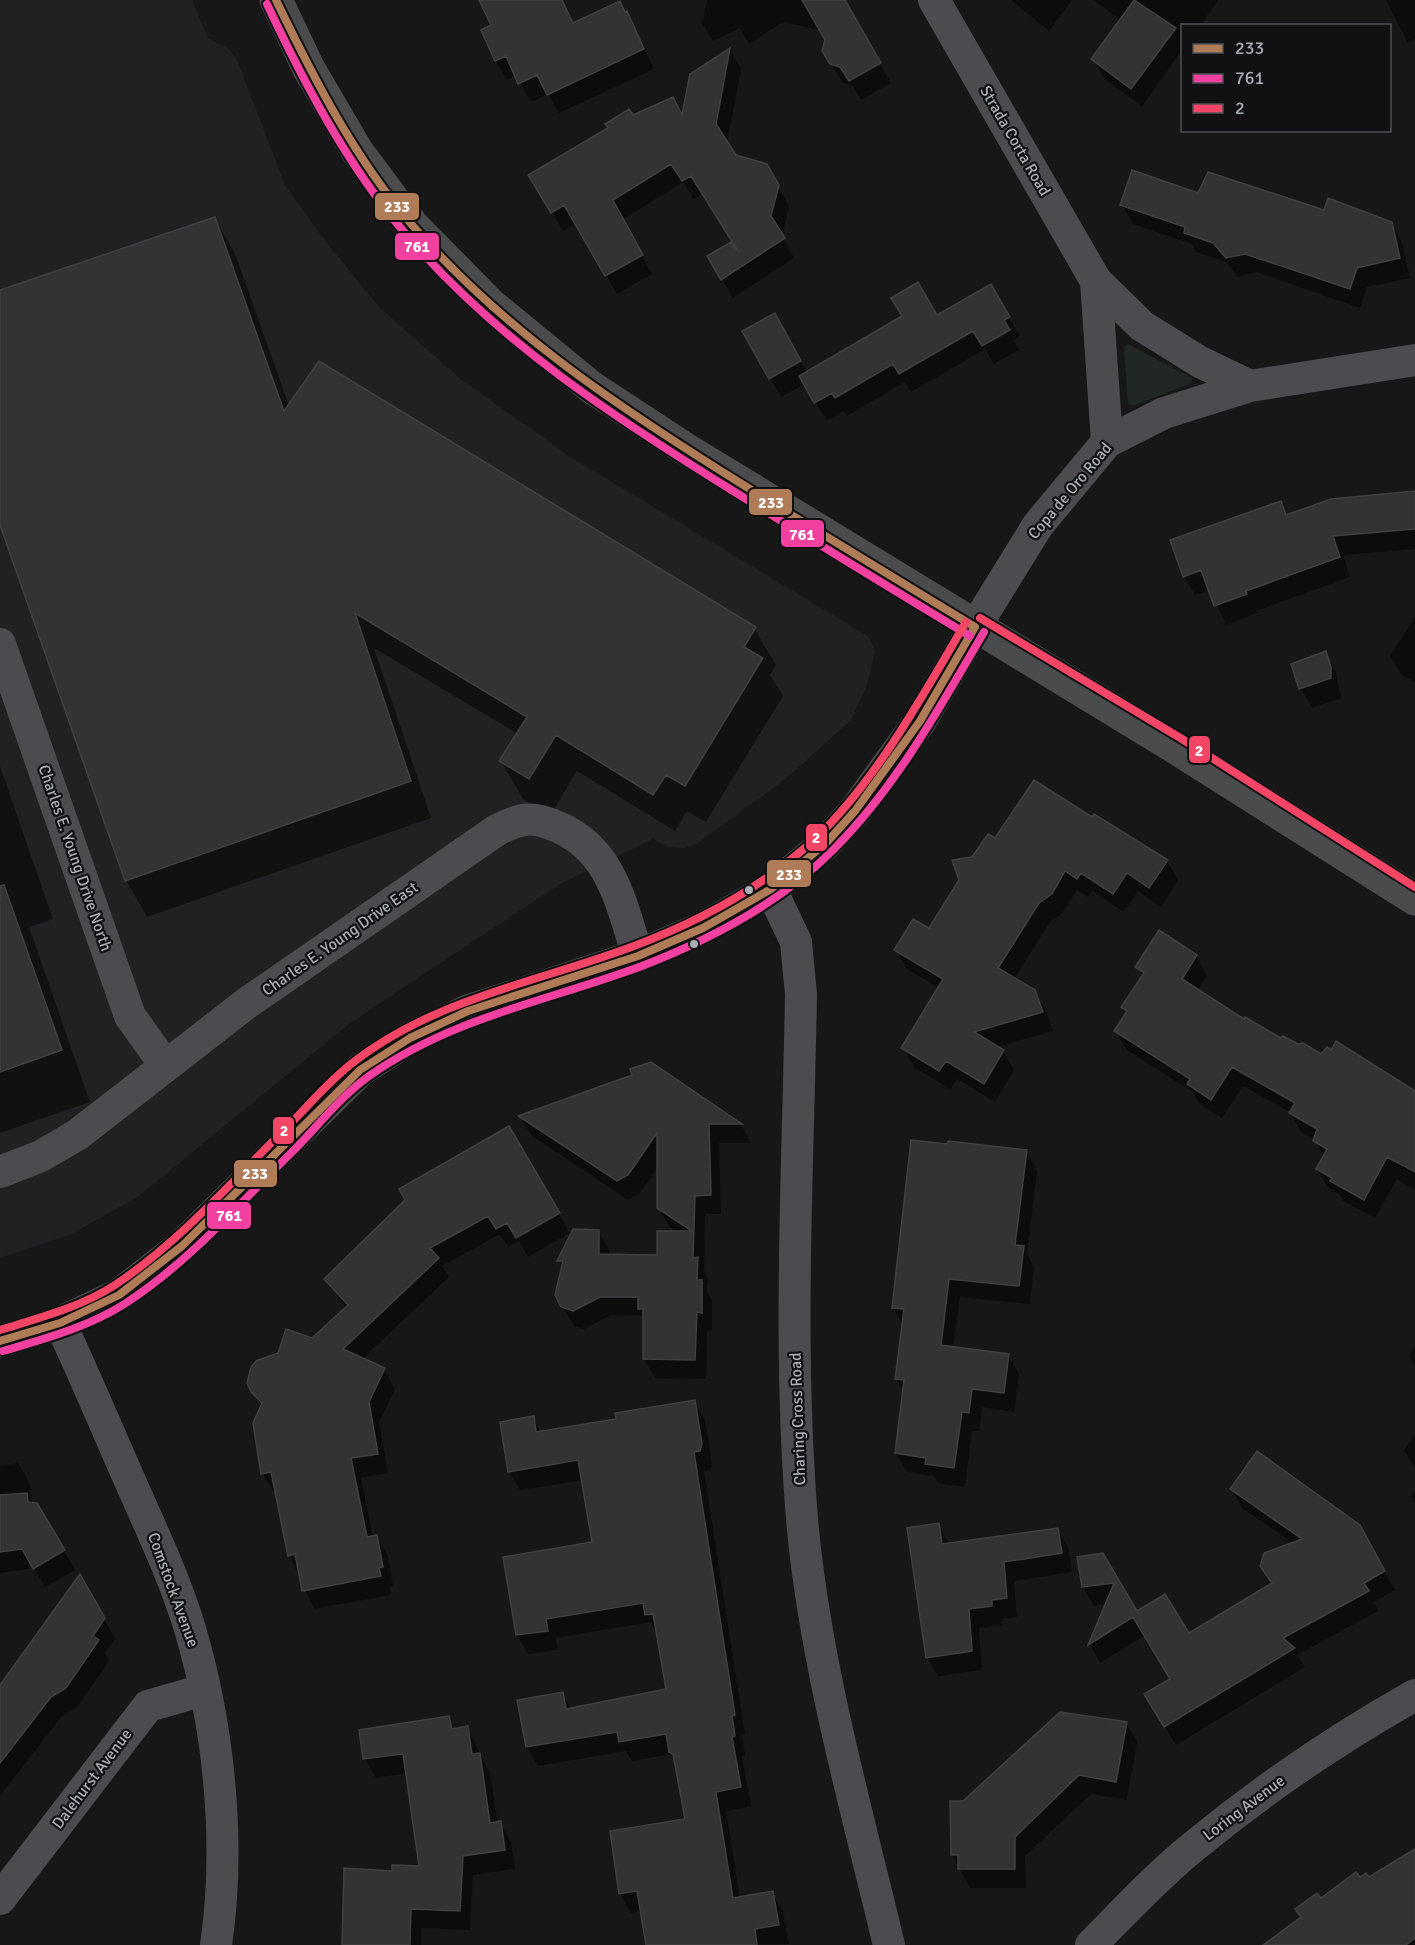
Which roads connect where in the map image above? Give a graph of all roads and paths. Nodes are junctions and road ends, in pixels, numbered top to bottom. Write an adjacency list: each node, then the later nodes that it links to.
1 (276, 0): 7 (main road)
2 (933, 0): 3 (street, Strada Corta Road)
3 (1096, 281): 5 (street, Strada Corta Road); 6 (street, Strada Corta Road)
4 (1415, 360): 5 (street, Copa de Oro Road)
5 (1250, 386): 6 (street, Copa de Oro Road)
6 (1107, 442): 7 (street, Copa de Oro Road)
7 (975, 627): 9 (main road); 10 (main road)
8 (0, 644): 12 (street, Charles E. Young Drive North)
9 (771, 889): 11 (main road); 20 (street, Charing Cross Road)
10 (1415, 899)
11 (638, 956): 12 (street, Charles E. Young Drive East); 14 (main road)
12 (165, 1065): 13 (street, Charles E. Young Drive East)
13 (0, 1172)
14 (60, 1323): 15 (main road); 16 (street, Comstock Avenue)
15 (0, 1341)
16 (204, 1690): 18 (street, Dalehurst Avenue); 19 (street, Comstock Avenue)
17 (1415, 1695): 21 (street, Loring Avenue)
18 (0, 1899)
19 (216, 1945)
20 (889, 1945)
21 (1090, 1945)

